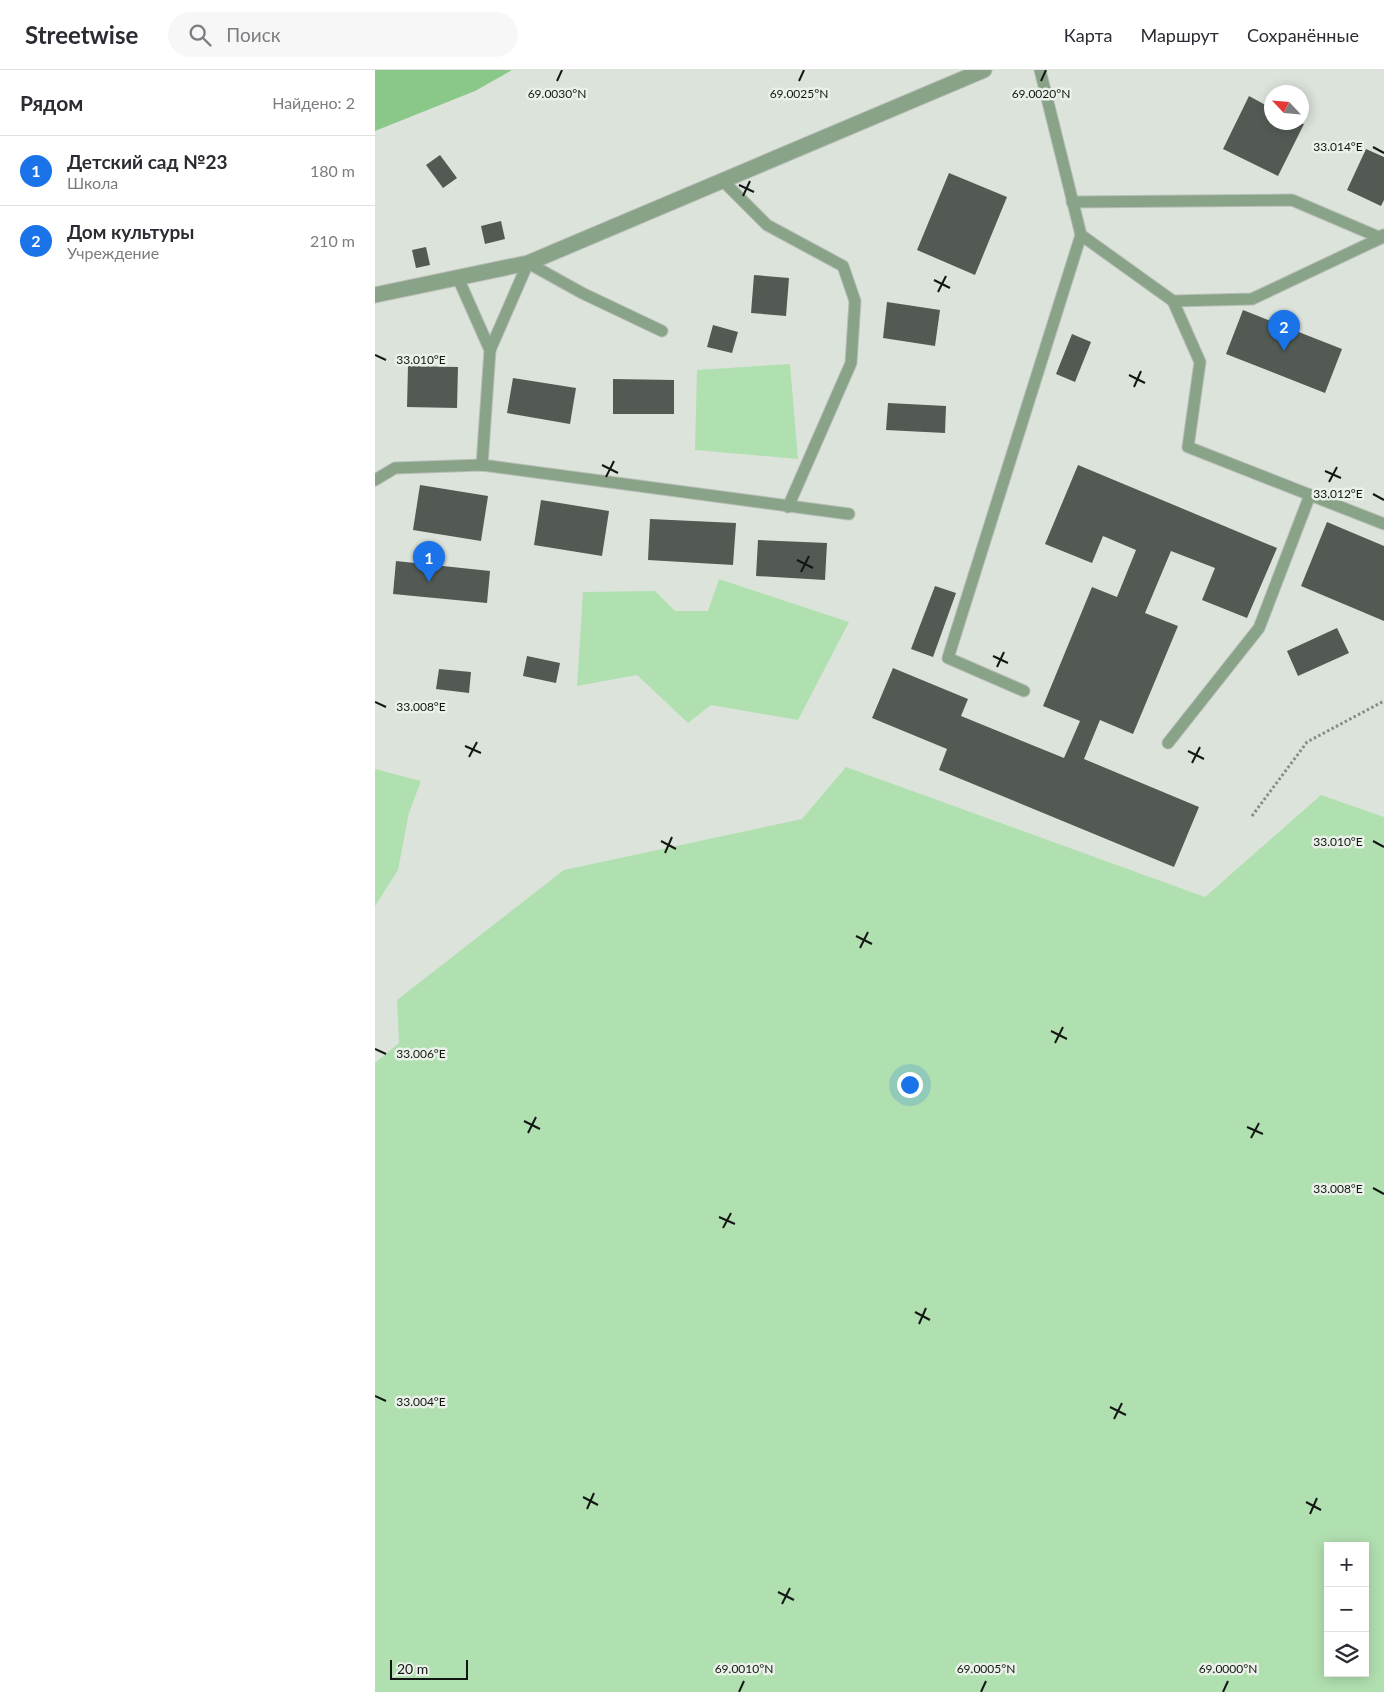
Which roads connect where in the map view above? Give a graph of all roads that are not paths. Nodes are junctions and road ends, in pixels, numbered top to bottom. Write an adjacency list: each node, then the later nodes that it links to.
1 (984, 70): 3 (street)
2 (1040, 70): 4 (lane)
3 (723, 181): 7 (street); 16 (lane)
4 (1073, 202): 5 (lane); 6 (lane)
5 (1081, 235): 10 (lane); 19 (lane)
6 (1383, 236): 10 (lane)
7 (528, 263): 8 (street); 11 (lane); 12 (lane)
8 (458, 278): 9 (street); 12 (lane)
9 (375, 295)
10 (1173, 301): 15 (lane)
11 (662, 331)
12 (490, 350): 13 (lane)
13 (482, 465): 14 (lane); 16 (lane)
14 (375, 480)
15 (1310, 495): 18 (lane); 20 (lane)
16 (788, 507): 17 (lane)
17 (849, 514)
18 (1384, 524)
19 (1024, 691)
20 (1168, 743)

